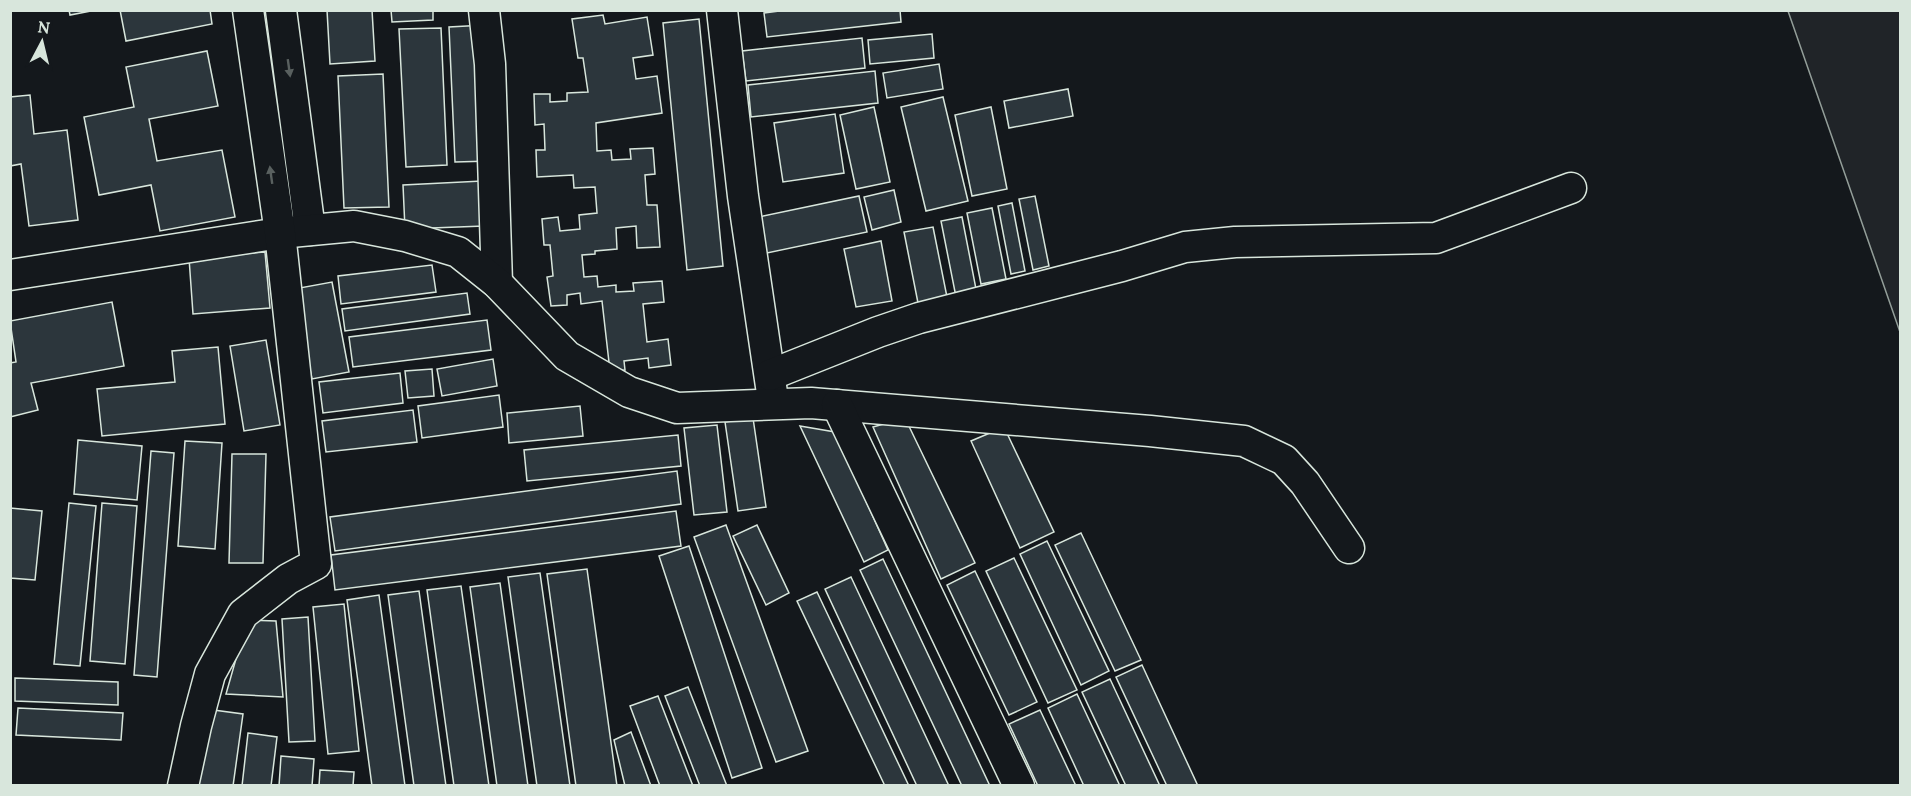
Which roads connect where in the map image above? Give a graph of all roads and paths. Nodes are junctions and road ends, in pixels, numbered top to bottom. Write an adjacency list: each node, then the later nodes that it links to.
1 (248, 10): 7 (street, one-way to 1)
2 (281, 10): 6 (street, one-way to 6)
3 (484, 10): 9 (street)
4 (729, 11): 10 (street)
5 (1571, 188): 10 (street)
6 (310, 230): 7 (street); 9 (street)
7 (280, 233): 8 (street); 14 (street)
8 (10, 275)
9 (497, 283): 11 (street)
10 (770, 375): 11 (street)
11 (774, 405): 12 (street)
12 (837, 405): 13 (street); 15 (street)
13 (1349, 548)
14 (183, 786)
15 (1019, 786)

